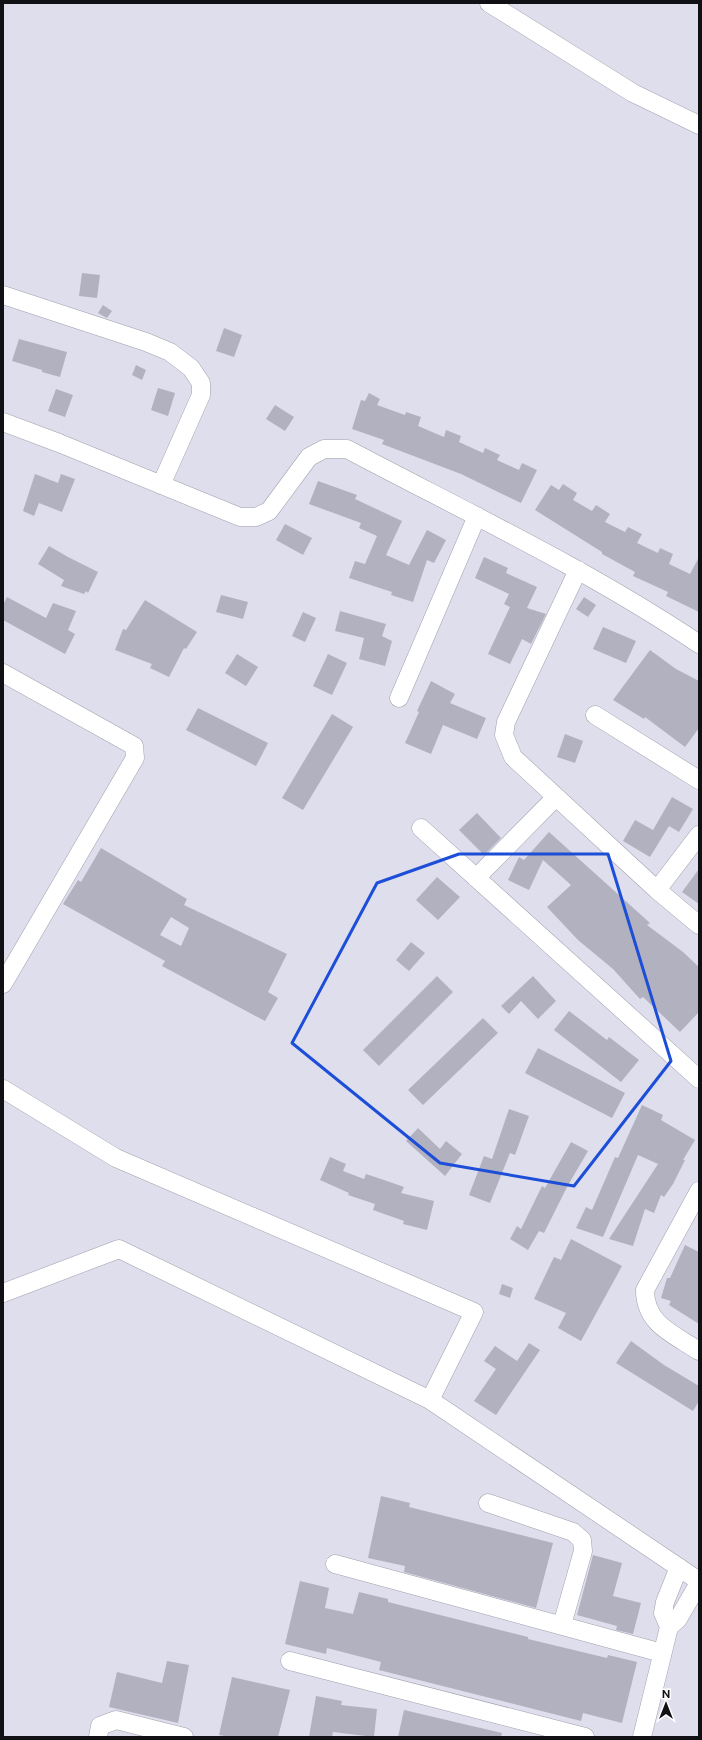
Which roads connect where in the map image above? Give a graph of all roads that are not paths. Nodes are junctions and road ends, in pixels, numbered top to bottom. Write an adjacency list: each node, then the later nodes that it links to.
1 (489, 3): 2 (street)
2 (699, 125)
3 (3, 295): 5 (street)
4 (3, 422): 5 (street)
5 (161, 485): 6 (street)
6 (477, 516): 7 (street); 10 (street)
7 (578, 570): 8 (street); 13 (street)
8 (699, 644)
9 (3, 673): 19 (street)
10 (399, 698)
11 (595, 715): 12 (street)
12 (699, 780)
13 (556, 797): 16 (street); 17 (street)
14 (421, 828): 16 (street)
15 (699, 835): 17 (street)
16 (476, 878): 20 (street)
17 (657, 890): 18 (street)
18 (699, 926)
19 (6, 974)
20 (699, 1079)
21 (3, 1088): 26 (street)
22 (699, 1191): 23 (street)
23 (694, 1214): 25 (street)
24 (3, 1293): 26 (street)
25 (699, 1351)
26 (430, 1400): 29 (street)
27 (488, 1503): 31 (street)
28 (335, 1564): 31 (street)
29 (679, 1567): 30 (street); 32 (street)
30 (699, 1582): 32 (street)
31 (562, 1625): 33 (street)
32 (669, 1627): 33 (street)
33 (662, 1653): 38 (street)
34 (290, 1661): 37 (street)
35 (98, 1737): 36 (street)
36 (184, 1737)
37 (585, 1737)
38 (642, 1737)

